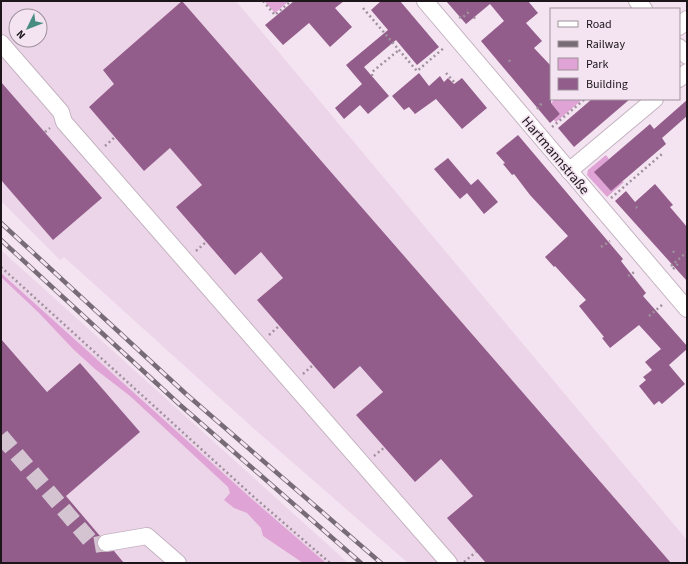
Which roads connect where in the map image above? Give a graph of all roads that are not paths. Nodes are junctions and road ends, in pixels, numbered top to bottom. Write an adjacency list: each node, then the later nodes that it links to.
1 (425, 1): 6 (street, Hartmannstraße)
2 (1, 43): 10 (street)
3 (680, 48): 4 (street)
4 (687, 56)
5 (654, 100): 6 (street)
6 (569, 171): 7 (street, Hartmannstraße)
7 (687, 309)
8 (106, 543): 9 (street)
9 (178, 563)
10 (449, 563)

